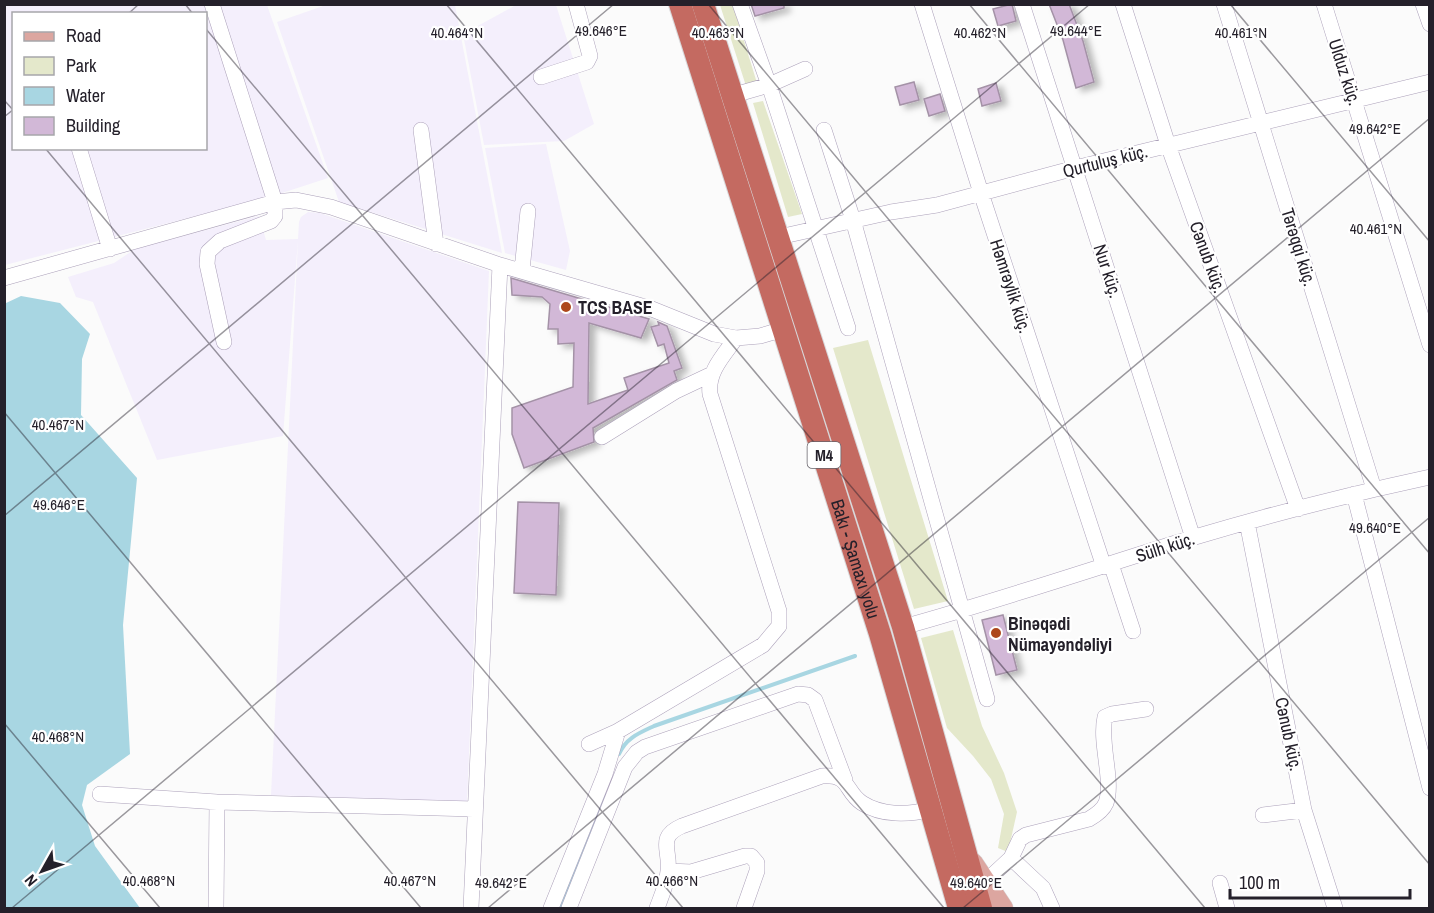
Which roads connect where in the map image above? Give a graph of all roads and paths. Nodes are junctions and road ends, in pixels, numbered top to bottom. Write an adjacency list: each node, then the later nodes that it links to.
1 (212, 4): 26 (street)
2 (576, 4): 14 (street)
3 (680, 4): 37 (highway, Bakı - Şamaxı yolu / M4)
4 (704, 4): 17 (highway, Bakı - Şamaxı yolu / M4)
5 (740, 4): 16 (street)
6 (922, 4): 25 (street, Həmrəylik küç.)
7 (1022, 4): 24 (street, Nur küç.)
8 (1123, 4): 22 (street, Cənub küç.)
9 (1224, 4): 19 (street, Tərəqqi küç.)
10 (1324, 4): 18 (street, Ulduz küç.)
11 (1423, 4): 12 (street)
12 (1430, 24)
13 (805, 69): 16 (street)
14 (542, 77)
15 (1430, 82): 18 (street, Qurtuluş küç.)
16 (769, 85): 17 (street); 29 (street)
17 (734, 95): 30 (highway, Bakı - Şamaxı yolu / M4)
18 (1355, 101): 19 (street, Qurtuluş küç.); 40 (street, Ulduz küç.)
19 (1261, 123): 22 (street, Qurtuluş küç.); 44 (street, Tərəqqi küç.)
20 (421, 130): 31 (street)
21 (824, 130): 28 (street)
22 (1168, 145): 24 (street, Qurtuluş küç.); 46 (street, Cənub küç.)
23 (80, 150): 32 (street)
24 (1075, 168): 25 (street, Qurtuluş küç.); 48 (street, Nur küç.)
25 (981, 193): 28 (street, Qurtuluş küç.); 49 (street, Həmrəylik küç.)
26 (275, 202): 31 (street); 32 (street); 39 (street)
27 (528, 211): 34 (street)
28 (853, 220): 29 (street, Qurtuluş küç.); 50 (street)
29 (814, 227): 30 (street, Qurtuluş küç.); 36 (street)
30 (779, 237): 51 (highway, Bakı - Şamaxı yolu / M4)
31 (436, 244): 33 (street)
32 (110, 249): 35 (street)
33 (500, 265): 34 (street); 63 (street)
34 (522, 270): 38 (street)
35 (4, 278)
36 (848, 328)
37 (784, 329): 38 (street); 64 (highway, Bakı - Şamaxı yolu / M4)
38 (736, 338): 41 (street)
39 (224, 342)
40 (1430, 345)
41 (712, 374): 42 (street); 55 (street)
42 (602, 437)
43 (1430, 477): 44 (street, Sülh küç.)
44 (1374, 489): 45 (street, Sülh küç.)
45 (1354, 494): 46 (street, Sülh küç.); 60 (street)
46 (1298, 509): 47 (street, Sülh küç.)
47 (1246, 522): 48 (street, Sülh küç.); 65 (street, Cənub küç.)
48 (1193, 538): 49 (street, Sülh küç.)
49 (1107, 566): 50 (street, Sülh küç.); 52 (street, Həmrəylik küç.)
50 (962, 611): 51 (street, Sülh küç.); 53 (street)
51 (903, 627): 67 (highway, Bakı - Şamaxı yolu / M4)
52 (1134, 631)
53 (987, 699)
54 (1146, 709): 68 (street)
55 (618, 731): 56 (street); 57 (street)
56 (589, 744)
57 (610, 762): 58 (street); 74 (street)
58 (625, 767): 59 (street); 75 (street)
59 (845, 780): 64 (street); 69 (street)
60 (1430, 788)
61 (100, 794): 62 (street)
62 (217, 802): 63 (street); 72 (street)
63 (474, 809): 73 (street)
64 (931, 809): 67 (highway, Bakı - Şamaxı yolu / M4)
65 (1304, 810): 66 (street); 84 (street, Cənub küç.)
66 (1263, 815)
67 (955, 853): 70 (main road); 78 (highway); 79 (highway, Bakı - Şamaxı yolu / M4); 80 (highway, Bakı - Şamaxı yolu / M4)
68 (1011, 858): 70 (street); 82 (street)
69 (669, 871): 76 (street); 77 (street)
70 (984, 883): 81 (main road)
71 (1220, 883): 83 (street)
72 (216, 909)
73 (471, 909)
74 (551, 909)
75 (568, 909)
76 (657, 909)
77 (744, 909)
78 (952, 909)
79 (959, 909)
80 (981, 909)
81 (1002, 909)
82 (1052, 909)
83 (1227, 909)
84 (1335, 909)

